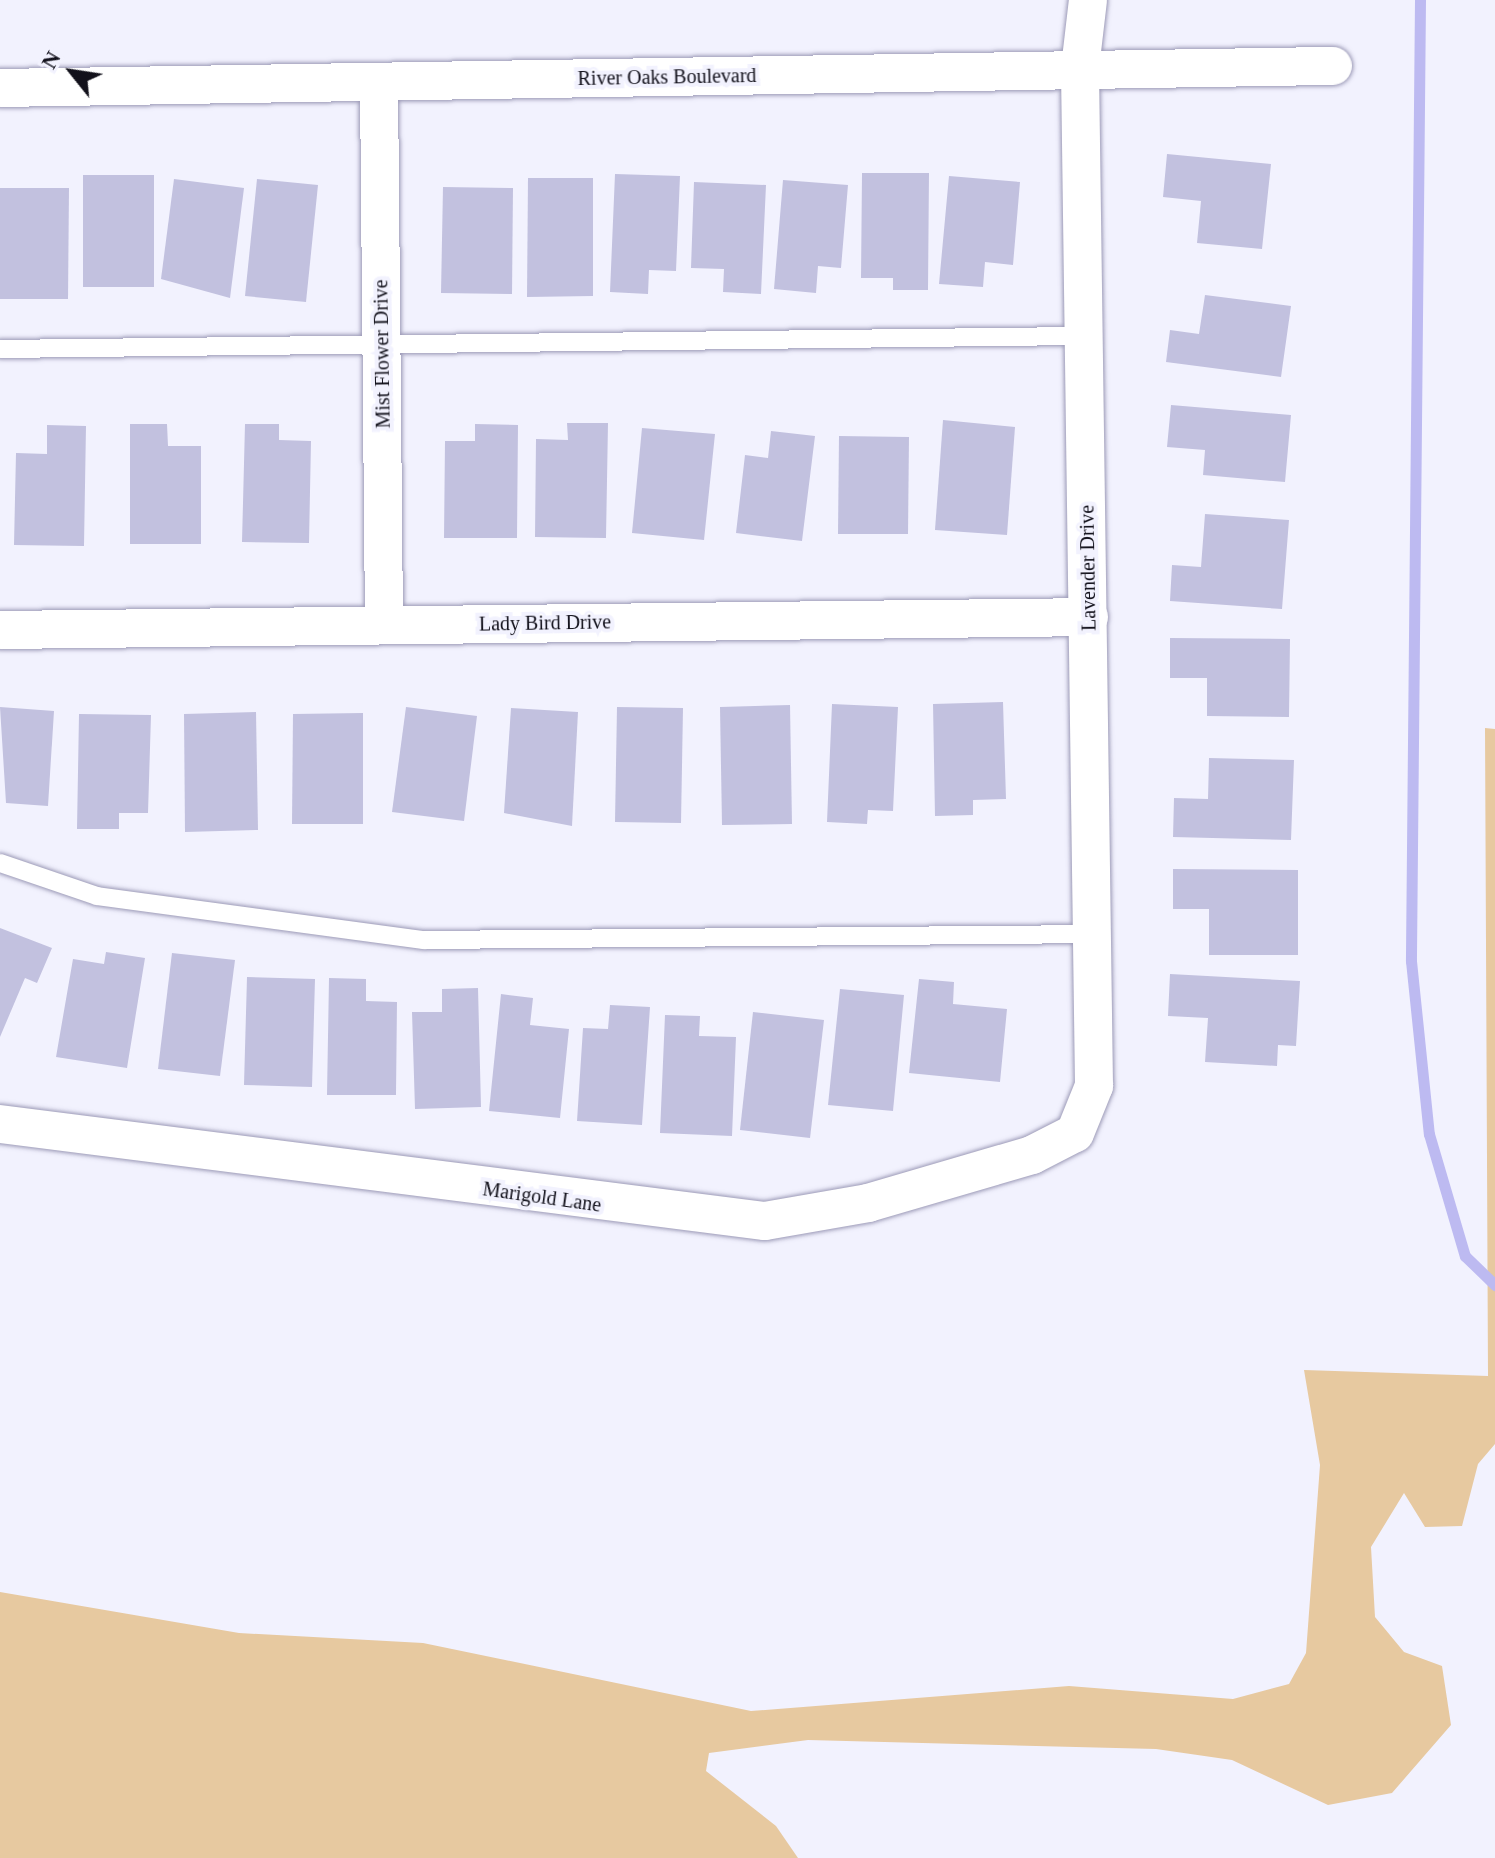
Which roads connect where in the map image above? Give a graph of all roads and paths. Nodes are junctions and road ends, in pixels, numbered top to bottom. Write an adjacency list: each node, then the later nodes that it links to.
1 (1088, 0): 3 (street, Lavender Drive)
2 (1333, 66): 3 (street, River Oaks Boulevard)
3 (1080, 68): 4 (street, River Oaks Boulevard); 6 (street, Lavender Drive)
4 (379, 83): 5 (street, River Oaks Boulevard); 7 (street, Mist Flower Drive)
5 (0, 88)
6 (1085, 336): 7 (lane); 9 (street, Lavender Drive)
7 (382, 344): 8 (lane); 10 (street, Mist Flower Drive)
8 (0, 349)
9 (1089, 617): 10 (street, Lady Bird Drive); 13 (street, Lavender Drive)
10 (384, 625): 11 (street, Lady Bird Drive)
11 (0, 630)
12 (0, 863): 13 (lane)
13 (1092, 934): 15 (street, Lavender Drive)
14 (0, 1124): 15 (street, Marigold Lane)
15 (1075, 1133)

